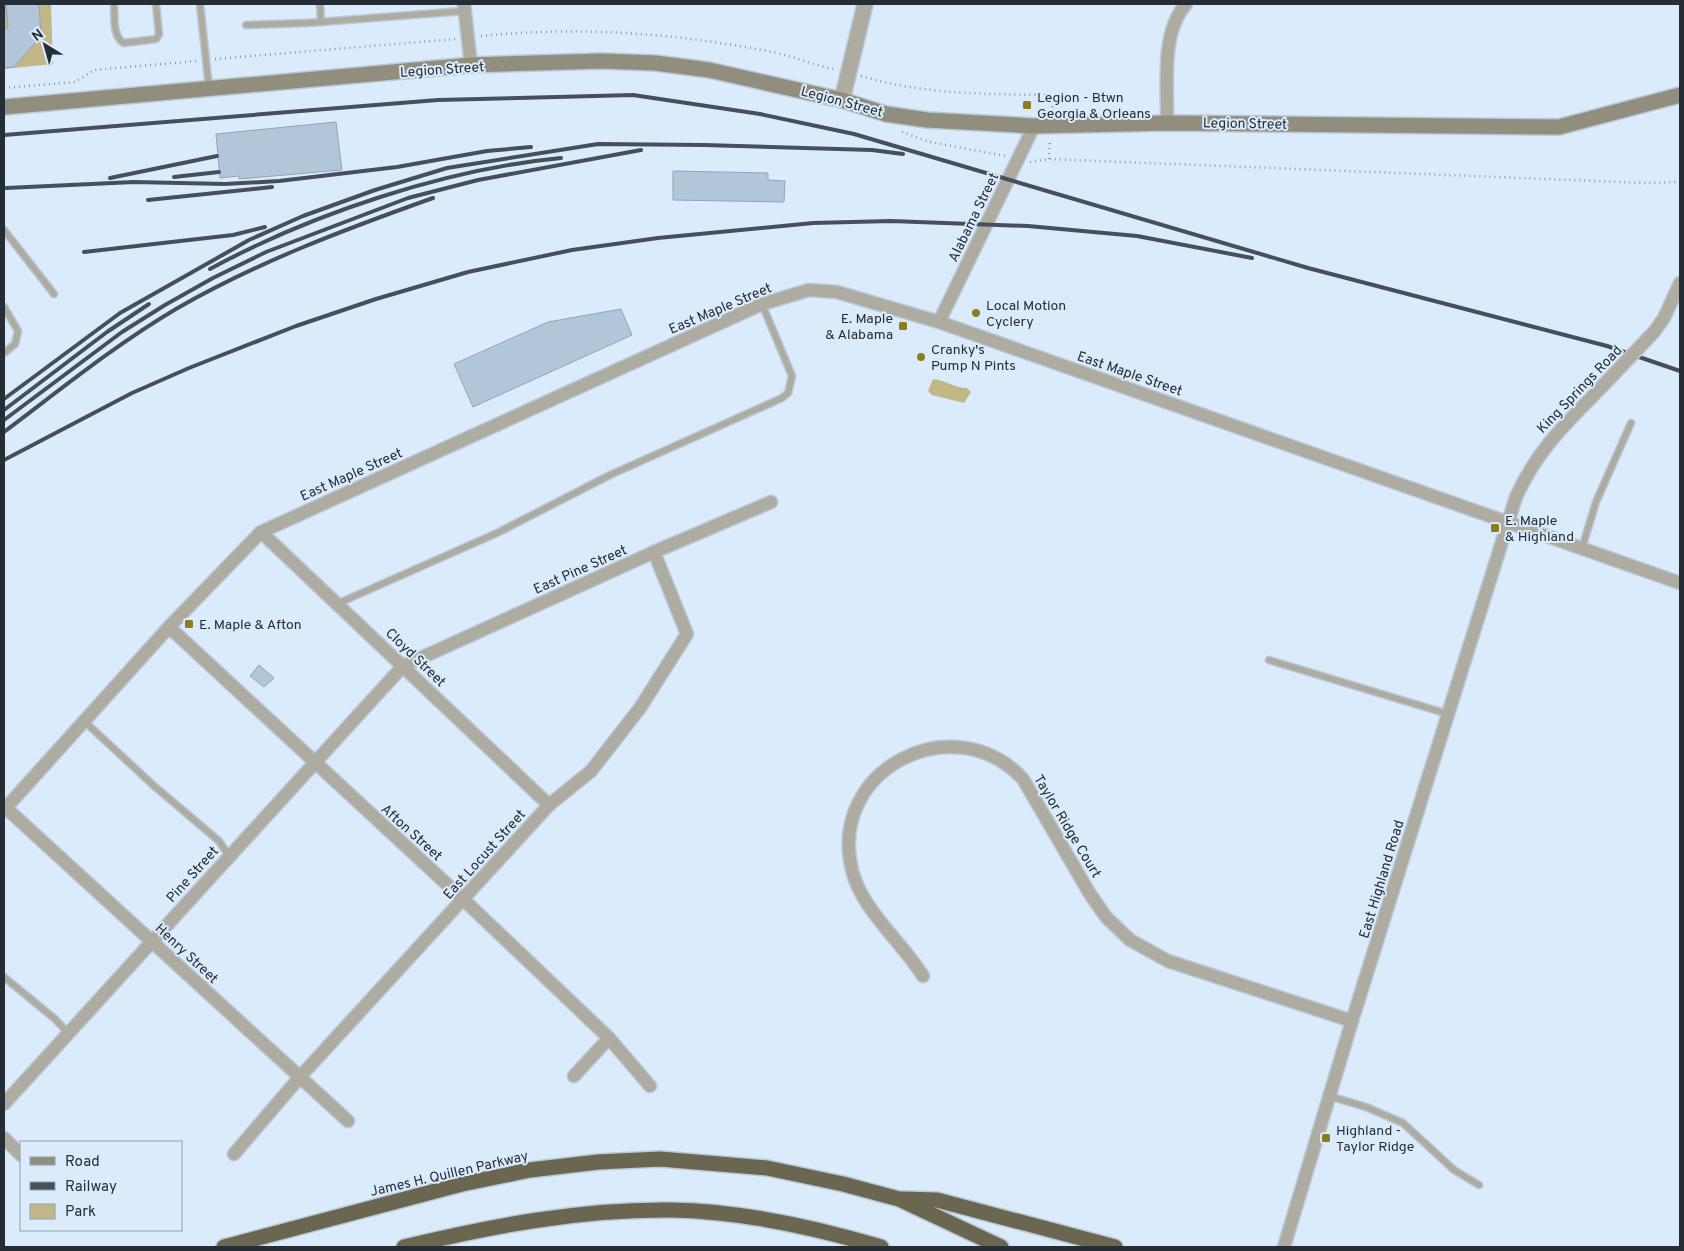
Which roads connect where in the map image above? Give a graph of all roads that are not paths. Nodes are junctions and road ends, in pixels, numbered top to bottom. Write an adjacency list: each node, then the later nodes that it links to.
1 (114, 4): 2 (lane)
2 (156, 4)
3 (200, 4): 11 (lane)
4 (320, 4): 8 (lane)
5 (865, 4): 13 (street)
6 (1186, 4): 15 (street)
7 (464, 7): 8 (lane); 10 (street)
8 (321, 22): 9 (lane)
9 (246, 25)
10 (471, 65): 11 (main road, Legion Street); 13 (main road, Legion Street)
11 (209, 89): 14 (main road, Legion Street)
12 (1680, 95): 15 (main road, Legion Street)
13 (842, 100): 16 (main road, Legion Street)
14 (4, 107)
15 (1167, 123): 16 (main road, Legion Street)
16 (1034, 126): 22 (street, Alabama Street)
17 (4, 230): 19 (lane)
18 (1679, 289): 26 (street, King Springs Road, bridge)
19 (54, 294)
20 (762, 304): 22 (street, East Maple Street); 27 (street, East Maple Street); 31 (lane)
21 (4, 307): 23 (lane)
22 (939, 322): 26 (street, East Maple Street)
23 (4, 352)
24 (1631, 423): 28 (lane)
25 (771, 502): 29 (street, East Pine Street)
26 (1508, 521): 28 (street, East Maple Street); 35 (street, East Highland Road)
27 (261, 532): 31 (street, Cloyd Street); 32 (street, East Maple Street)
28 (1582, 548): 30 (street, East Maple Street)
29 (654, 552): 34 (street, East Pine Street); 38 (street, East Locust Street)
30 (1680, 583)
31 (339, 603): 34 (street, Cloyd Street)
32 (169, 627): 36 (street, East Maple Street); 37 (street, Afton Street)
33 (1269, 660): 35 (lane)
34 (403, 666): 37 (street, Pine Street); 38 (street, Cloyd Street)
35 (1448, 714): 45 (street, East Highland Road)
36 (83, 720): 39 (street, East Maple Street); 40 (lane)
37 (314, 762): 40 (street, Pine Street); 41 (street, Afton Street)
38 (549, 805): 41 (street, East Locust Street)
39 (5, 809): 42 (street, Henry Street)
40 (229, 856): 42 (street, Pine Street)
41 (464, 900): 47 (street, Afton Street); 49 (street, East Locust Street)
42 (153, 941): 46 (street, Pine Street); 49 (street, Henry Street)
43 (923, 976): 45 (street, Taylor Ridge Court)
44 (4, 977): 46 (lane)
45 (1352, 1021): 51 (street, East Highland Road)
46 (68, 1033): 52 (street, Pine Street)
47 (608, 1038): 48 (street); 50 (street, Afton Street)
48 (574, 1076)
49 (299, 1078): 53 (street, Henry Street); 56 (street, East Locust Street)
50 (650, 1086)
51 (1329, 1096): 57 (lane); 59 (street, East Highland Road)
52 (4, 1104)
53 (348, 1121)
54 (4, 1138): 55 (street)
55 (20, 1154)
56 (234, 1154)
57 (1479, 1185)
58 (899, 1199): 60 (highway, James H. Quillen Parkway); 63 (highway, James H. Quillen Parkway); 64 (highway)
59 (1285, 1244)
60 (224, 1247)
61 (404, 1247): 62 (highway)
62 (880, 1247)
63 (1002, 1247)
64 (1114, 1247)

